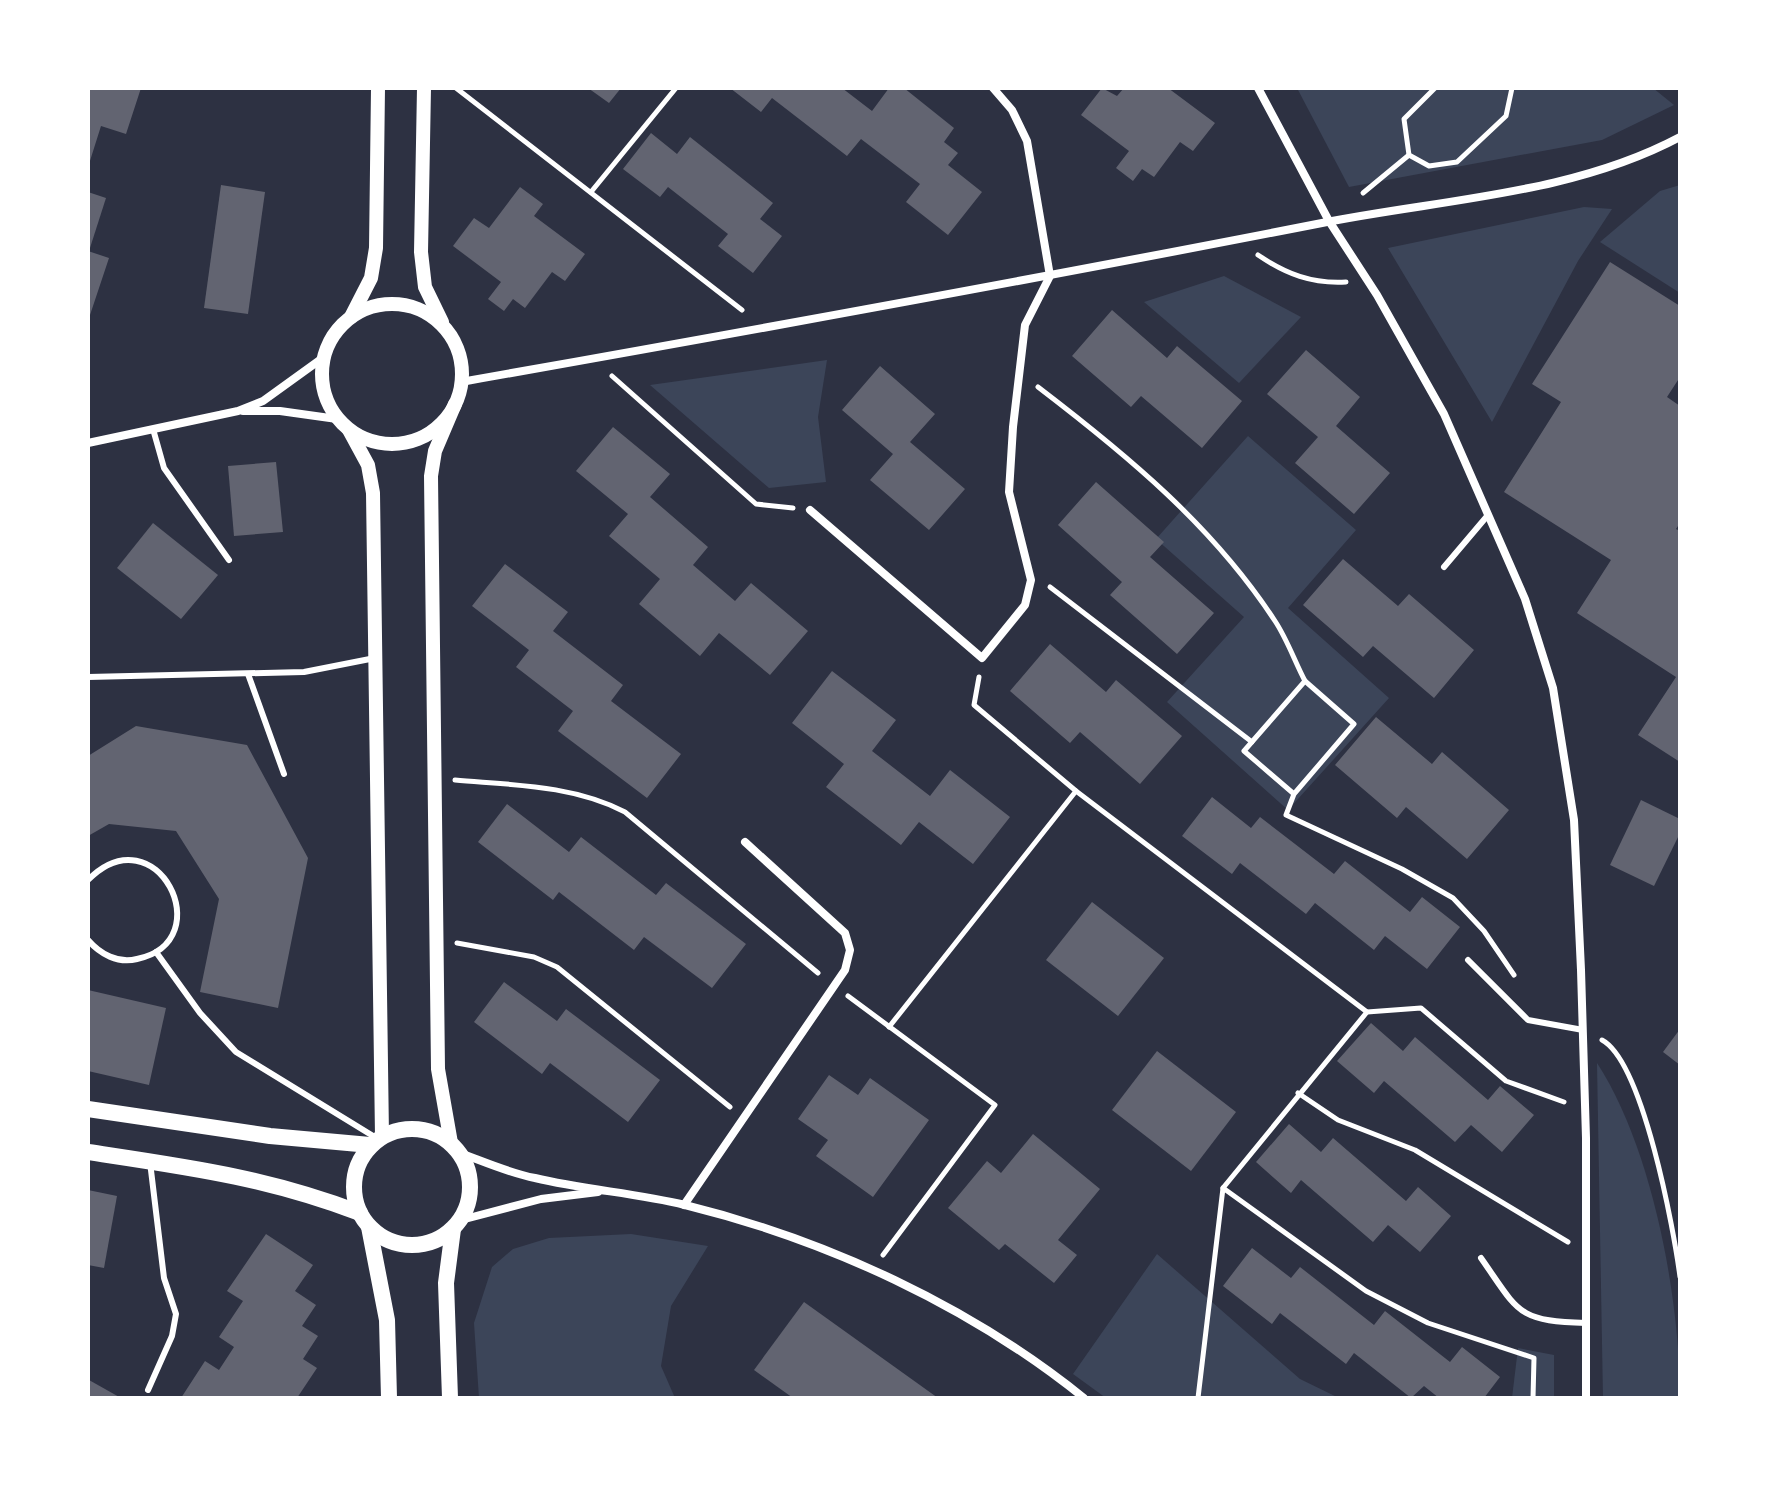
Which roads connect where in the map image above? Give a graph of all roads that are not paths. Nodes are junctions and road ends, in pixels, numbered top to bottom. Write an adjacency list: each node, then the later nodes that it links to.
1 (378, 88): 8 (street)
2 (424, 88): 9 (street)
3 (993, 88): 7 (street)
4 (1258, 88): 6 (street)
5 (1680, 137): 6 (street)
6 (1329, 221): 7 (street); 19 (street)
7 (1050, 276): 11 (street); 18 (street)
8 (351, 317): 9 (street); 10 (street)
9 (445, 329): 11 (street)
10 (324, 357): 13 (street); 14 (street)
11 (461, 382): 12 (street)
12 (455, 404): 16 (street); 34 (street)
13 (238, 411): 14 (street); 15 (street)
14 (337, 419): 16 (street)
15 (153, 429): 17 (street); 20 (lane)
16 (349, 430): 22 (street)
17 (88, 443)
18 (810, 510)
19 (1488, 515): 21 (lane); 31 (street)
20 (229, 560)
21 (1444, 567)
22 (376, 658): 23 (lane); 33 (street)
23 (248, 674): 24 (lane); 25 (lane)
24 (88, 677)
25 (284, 774)
26 (745, 842): 38 (street)
27 (88, 880): 29 (lane)
28 (88, 940): 29 (lane)
29 (156, 952): 33 (lane)
30 (1468, 960): 31 (lane)
31 (1583, 1030): 42 (street)
32 (88, 1109): 33 (main road)
33 (377, 1140): 34 (main road); 39 (main road)
34 (455, 1148): 37 (street); 40 (main road)
35 (88, 1152): 36 (main road)
36 (150, 1161): 39 (main road); 43 (lane)
37 (607, 1191): 38 (street); 40 (street)
38 (684, 1205): 46 (street)
39 (365, 1220): 40 (main road); 44 (main road)
40 (457, 1224): 45 (main road)
41 (1481, 1258): 42 (lane)
42 (1586, 1323): 47 (street)
43 (148, 1390)
44 (389, 1398)
45 (450, 1398)
46 (1084, 1398)
47 (1586, 1398)

